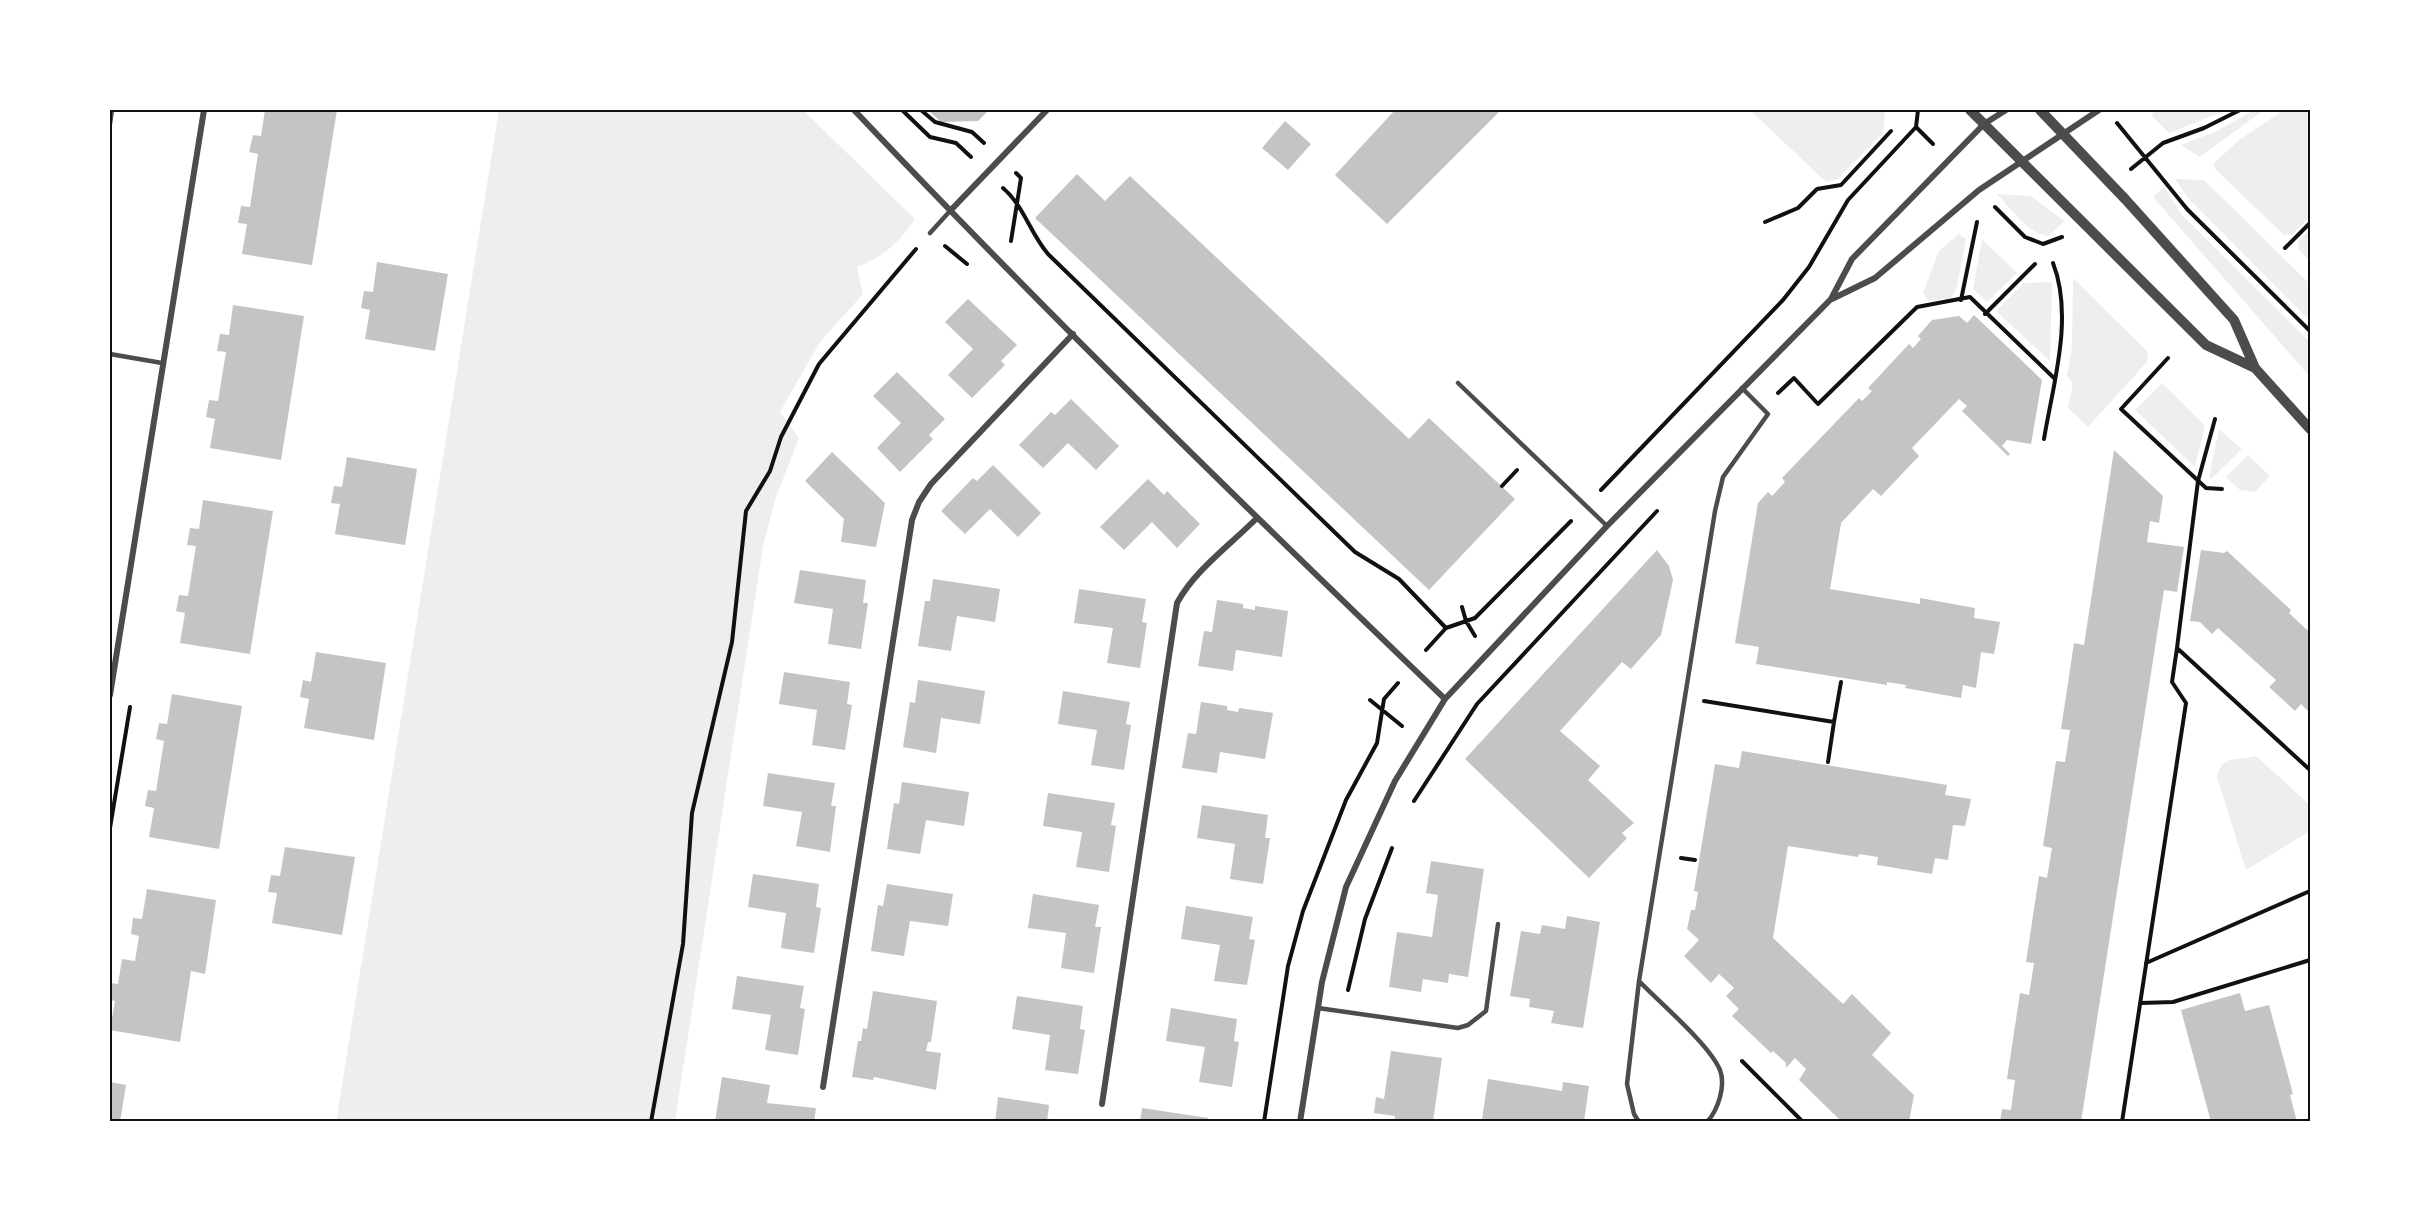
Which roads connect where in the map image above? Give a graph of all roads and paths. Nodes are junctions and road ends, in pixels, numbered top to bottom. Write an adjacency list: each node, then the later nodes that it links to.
1 (112, 110): 14 (lane)
2 (204, 110): 46 (street)
3 (854, 110): 28 (street)
4 (902, 110): 21 (path)
5 (921, 110): 22 (path)
6 (1047, 110): 22 (street)
7 (1918, 110): 16 (path)
8 (1970, 110): 15 (street)
9 (2006, 110): 15 (street)
10 (2040, 110): 18 (street)
11 (2098, 110): 18 (street)
12 (2240, 110): 20 (path)
13 (2116, 122): 20 (path)
14 (110, 124)
15 (1984, 124): 23 (street); 39 (street)
16 (1916, 127): 19 (path); 57 (path)
17 (1891, 131): 30 (path)
18 (2063, 132): 23 (street); 47 (street)
19 (1936, 147)
20 (2145, 155): 25 (path); 42 (path)
21 (971, 157)
22 (1000, 158): 24 (street); 27 (path)
23 (2021, 160): 39 (street); 47 (street)
24 (987, 172): 27 (path); 28 (street)
25 (2128, 173)
26 (1987, 198): 33 (path)
27 (1017, 202): 34 (path); 63 (path)
28 (950, 211): 32 (lane); 43 (street)
29 (1978, 218): 40 (path)
30 (1765, 222)
31 (2310, 223): 35 (path)
32 (930, 233): 38 (path); 91 (path)
33 (2065, 235)
34 (1011, 241)
35 (2285, 248)
36 (2054, 263): 48 (path)
37 (2035, 264): 41 (path)
38 (970, 266)
39 (1831, 299): 50 (street)
40 (1961, 301): 41 (path); 51 (path)
41 (1985, 314): 48 (path)
42 (2310, 331)
43 (1073, 334): 59 (street); 89 (street)
44 (110, 354): 46 (lane)
45 (2168, 357): 55 (path)
46 (162, 363): 68 (street)
47 (2255, 368): 53 (street)
48 (2054, 378): 54 (path)
49 (1458, 383): 57 (lane)
50 (1742, 388): 51 (lane); 60 (street)
51 (1761, 407): 84 (lane)
52 (2215, 419): 55 (path)
53 (2310, 429)
54 (2044, 439)
55 (2198, 481): 56 (path); 65 (path)
56 (2222, 489)
57 (1586, 506): 60 (lane); 62 (path)
58 (1659, 510): 76 (path)
59 (1257, 518): 69 (street); 90 (street)
60 (1607, 526): 69 (street)
61 (1462, 607): 62 (path)
62 (1466, 621): 63 (path); 64 (path)
63 (1446, 628): 66 (path)
64 (1474, 636)
65 (2177, 648): 75 (path); 83 (path)
66 (1427, 650)
67 (1841, 682): 72 (path)
68 (110, 695)
69 (1444, 699): 86 (street)
70 (1370, 700): 73 (path)
71 (1699, 711): 72 (path)
72 (1834, 722): 74 (path)
73 (1406, 730)
74 (1828, 762)
75 (2310, 770)
76 (1410, 809)
77 (1396, 838): 87 (path)
78 (1675, 856): 79 (path)
79 (1695, 860)
80 (2310, 891): 83 (path)
81 (1498, 924): 87 (lane)
82 (2310, 960): 85 (path)
83 (2146, 963): 85 (path)
84 (1639, 981): 93 (lane); 94 (lane)
85 (2140, 1003): 96 (path)
86 (1318, 1008): 87 (lane); 92 (street)
87 (1343, 1011)
88 (1737, 1056): 95 (path)
89 (823, 1087)
90 (1102, 1104)
91 (651, 1122)
92 (1300, 1122)
93 (1639, 1122)
94 (1707, 1122)
95 (1803, 1122)
96 (2122, 1122)

